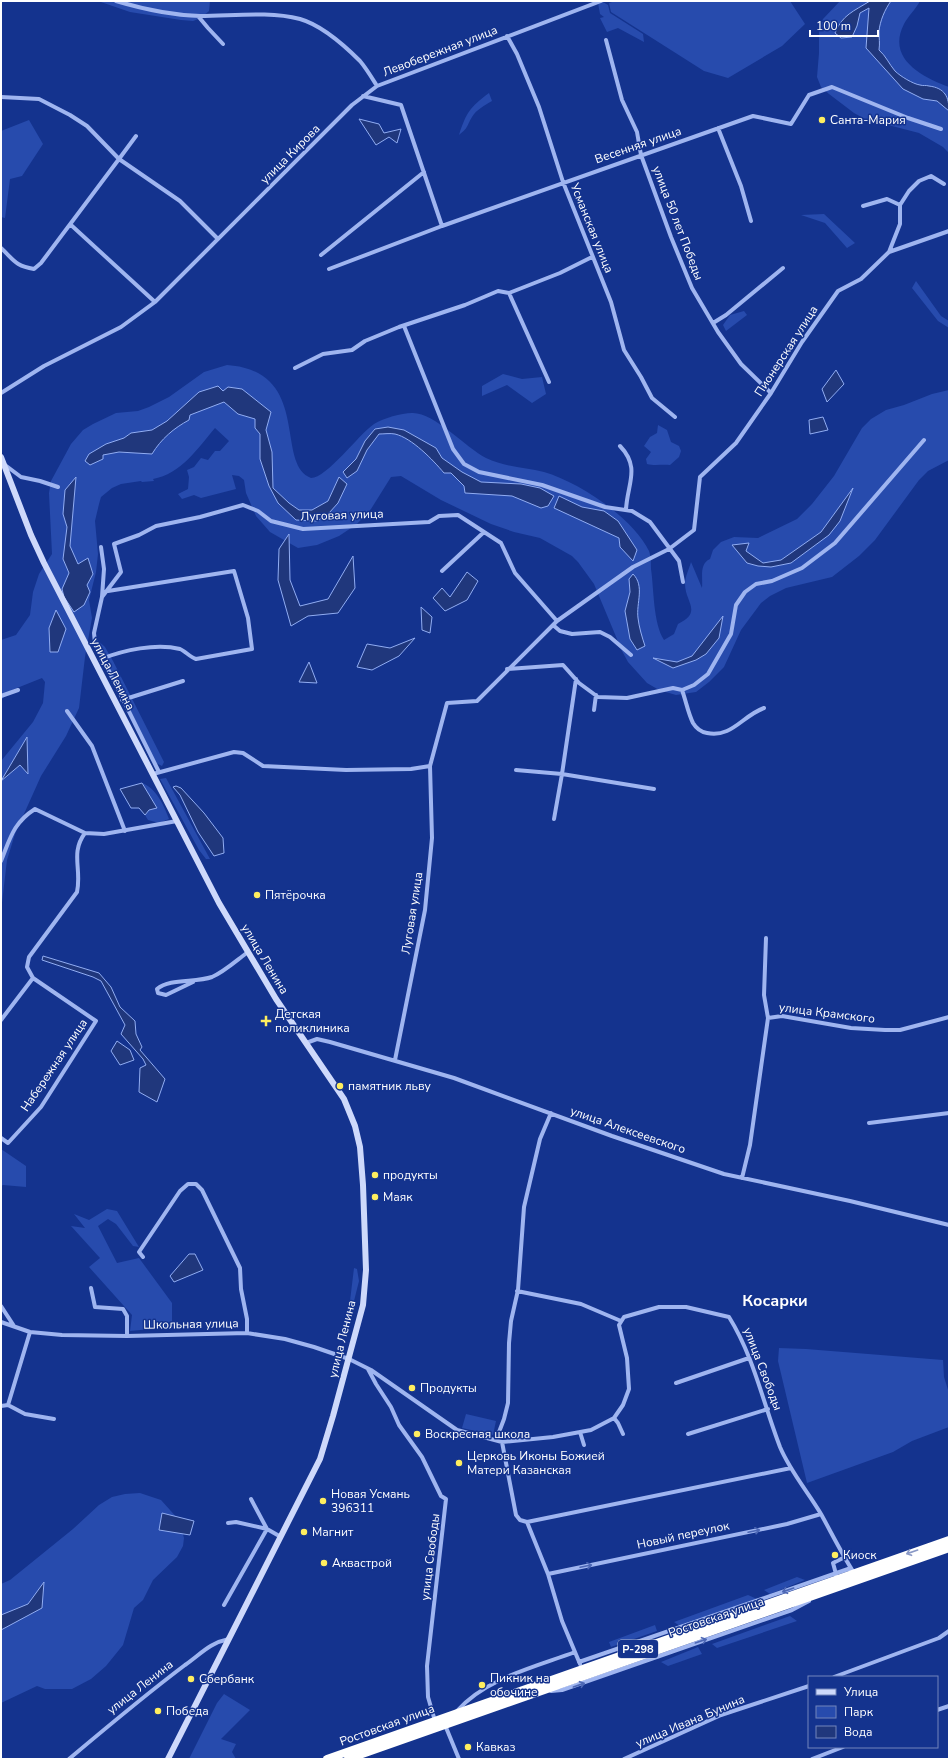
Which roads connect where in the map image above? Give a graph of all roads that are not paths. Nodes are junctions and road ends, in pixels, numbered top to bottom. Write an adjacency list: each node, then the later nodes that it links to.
1 (116, 1): 3 (street, Левобережная улица)
2 (601, 1): 4 (street, Левобережная улица)
3 (198, 16): 6 (street); 7 (street, Левобережная улица)
4 (507, 36): 7 (street, Левобережная улица); 16 (street, Усманская улица)
5 (606, 40): 13 (street, улица 50 лет Победы)
6 (223, 44)
7 (377, 86): 8 (street, улица Кирова)
8 (363, 96): 15 (street); 24 (street, улица Кирова)
9 (1, 97): 14 (street)
10 (718, 128): 11 (street, Весенняя улица); 13 (street, Весенняя улица); 20 (street)
11 (941, 129)
12 (136, 136): 14 (street)
13 (641, 155): 16 (street, Весенняя улица); 33 (street, улица 50 лет Победы)
14 (119, 159): 21 (street); 24 (street)
15 (424, 172): 22 (street); 27 (street)
16 (563, 182): 22 (street, Весенняя улица); 28 (street, Усманская улица)
17 (944, 184): 18 (street)
18 (900, 205): 19 (street); 26 (street)
19 (863, 206)
20 (751, 221)
21 (71, 225): 25 (street); 32 (street)
22 (442, 226): 30 (street, Весенняя улица)
23 (949, 232): 26 (street, Пионерская улица)
24 (218, 239): 32 (street, улица Кирова)
25 (1, 248)
26 (889, 252): 38 (street, Пионерская улица)
27 (321, 255)
28 (592, 257): 31 (street); 39 (street, Усманская улица)
29 (783, 268): 33 (street)
30 (329, 269)
31 (509, 293): 34 (street); 36 (street)
32 (155, 302): 37 (street, улица Кирова)
33 (713, 323): 38 (street, улица 50 лет Победы)
34 (404, 326): 35 (street); 45 (street)
35 (295, 368)
36 (549, 382)
37 (1, 393)
38 (772, 393): 46 (street, Пионерская улица)
39 (675, 417)
40 (924, 440): 62 (street)
41 (620, 446): 45 (street)
42 (1, 457): 43 (main road, улица Ленина)
43 (4, 465): 44 (street); 71 (main road, улица Ленина)
44 (58, 488)
45 (626, 510): 49 (street)
46 (694, 530): 49 (street, Луговая улица)
47 (484, 532): 50 (street); 52 (street, Луговая улица); 54 (street, Луговая улица)
48 (101, 548): 53 (street)
49 (669, 549): 51 (street); 54 (street, Луговая улица)
50 (442, 571)
51 (683, 582)
52 (108, 590): 53 (street, Луговая улица); 57 (street)
53 (102, 597): 57 (street, Луговая улица)
54 (557, 621): 55 (street, Луговая улица)
55 (553, 625): 56 (street); 58 (street, Луговая улица)
56 (631, 655)
57 (101, 659): 65 (street, Луговая улица)
58 (507, 669): 59 (street); 69 (street, Луговая улица)
59 (576, 679): 63 (street); 72 (street)
60 (183, 681): 65 (street)
61 (18, 690): 64 (street)
62 (682, 690): 63 (street); 66 (street)
63 (596, 695): 67 (street)
64 (1, 696)
65 (122, 700): 71 (street, Луговая улица)
66 (764, 708)
67 (594, 710)
68 (67, 711): 76 (street)
69 (430, 766): 71 (street); 87 (street, Луговая улица)
70 (516, 770): 72 (street)
71 (156, 773): 75 (main road, улица Ленина)
72 (562, 774): 73 (street); 74 (street)
73 (654, 789)
74 (554, 819)
75 (177, 821): 76 (street); 80 (main road, улица Ленина)
76 (125, 831): 77 (street)
77 (85, 833): 78 (street); 81 (street)
78 (1, 861)
79 (766, 938): 84 (street)
80 (248, 952): 82 (street); 86 (main road, улица Ленина)
81 (33, 978): 85 (street); 91 (street, Набережная улица)
82 (193, 982): 82 (street)
83 (949, 1017): 84 (street, улица Крамского)
84 (768, 1018): 92 (street, улица Крамского)
85 (1, 1020)
86 (306, 1043): 87 (street, улица Алексеевского); 105 (main road, улица Ленина)
87 (395, 1060): 88 (street, улица Алексеевского)
88 (551, 1113): 92 (street, улица Алексеевского); 96 (street)
89 (949, 1113): 90 (street)
90 (869, 1123)
91 (1, 1138)
92 (742, 1178): 93 (street, улица Алексеевского)
93 (949, 1225)
94 (143, 1257): 102 (street)
95 (91, 1288): 103 (street)
96 (517, 1291): 98 (street); 116 (street)
97 (1, 1306): 100 (street)
98 (621, 1321): 104 (street, улица Свободы); 111 (street)
99 (1, 1322): 100 (street, Школьная улица)
100 (14, 1326): 101 (street, Школьная улица)
101 (30, 1332): 103 (street, Школьная улица); 108 (street)
102 (247, 1334): 103 (street, Школьная улица); 105 (street, Школьная улица)
103 (127, 1336)
104 (749, 1358): 107 (street); 110 (street, улица Свободы)
105 (349, 1359): 106 (street); 125 (main road, улица Ленина)
106 (368, 1368): 116 (street); 142 (street, улица Свободы)
107 (676, 1383)
108 (8, 1405): 109 (street); 112 (street)
109 (1, 1406)
110 (768, 1409): 115 (street); 119 (street, улица Свободы)
111 (614, 1418): 113 (street); 114 (street)
112 (54, 1419)
113 (580, 1432): 117 (street); 118 (street)
114 (623, 1434)
115 (688, 1434)
116 (496, 1440): 117 (street)
117 (502, 1442): 122 (street)
118 (584, 1445)
119 (791, 1468): 121 (street, улица Свободы); 122 (street)
120 (251, 1499): 124 (street)
121 (821, 1514): 128 (street, улица Свободы); 129 (street, Новый переулок, one-way to 121)
122 (527, 1522): 129 (street)
123 (228, 1523): 124 (street)
124 (267, 1529): 125 (street); 132 (street)
125 (281, 1537): 134 (main road, улица Ленина)
126 (949, 1540): 131 (highway, Ростовская улица / Р-298, one-way to 131)
127 (949, 1548): 131 (highway, Ростовская улица / Р-298)
128 (845, 1557): 130 (street); 131 (street, улица Свободы)
129 (548, 1574): 135 (street)
130 (836, 1574): 131 (street); 136 (street, one-way to 136)
131 (854, 1574): 136 (highway, Ростовская улица / Р-298); 143 (highway, Ростовская улица / Р-298, one-way to 131)
132 (224, 1605)
133 (949, 1631): 137 (street)
134 (229, 1639): 145 (street, улица Ленина); 146 (main road, улица Ленина)
135 (575, 1652): 136 (street); 141 (street, Ростовская улица)
136 (581, 1666): 141 (highway, Ростовская улица / Р-298)
137 (837, 1676)
138 (808, 1686): 150 (street, улица Ивана Бунина)
139 (949, 1706): 140 (street)
140 (938, 1710)
141 (455, 1714): 142 (highway, Ростовская улица / Р-298)
142 (435, 1721): 147 (highway, Ростовская улица / Р-298)
143 (445, 1724): 148 (highway, Ростовская улица / Р-298); 149 (street, Ростовская улица)
144 (840, 1748): 151 (street)
145 (69, 1759)
146 (170, 1759)
147 (328, 1759)
148 (348, 1759)
149 (459, 1759)
150 (624, 1759)
151 (812, 1759)

